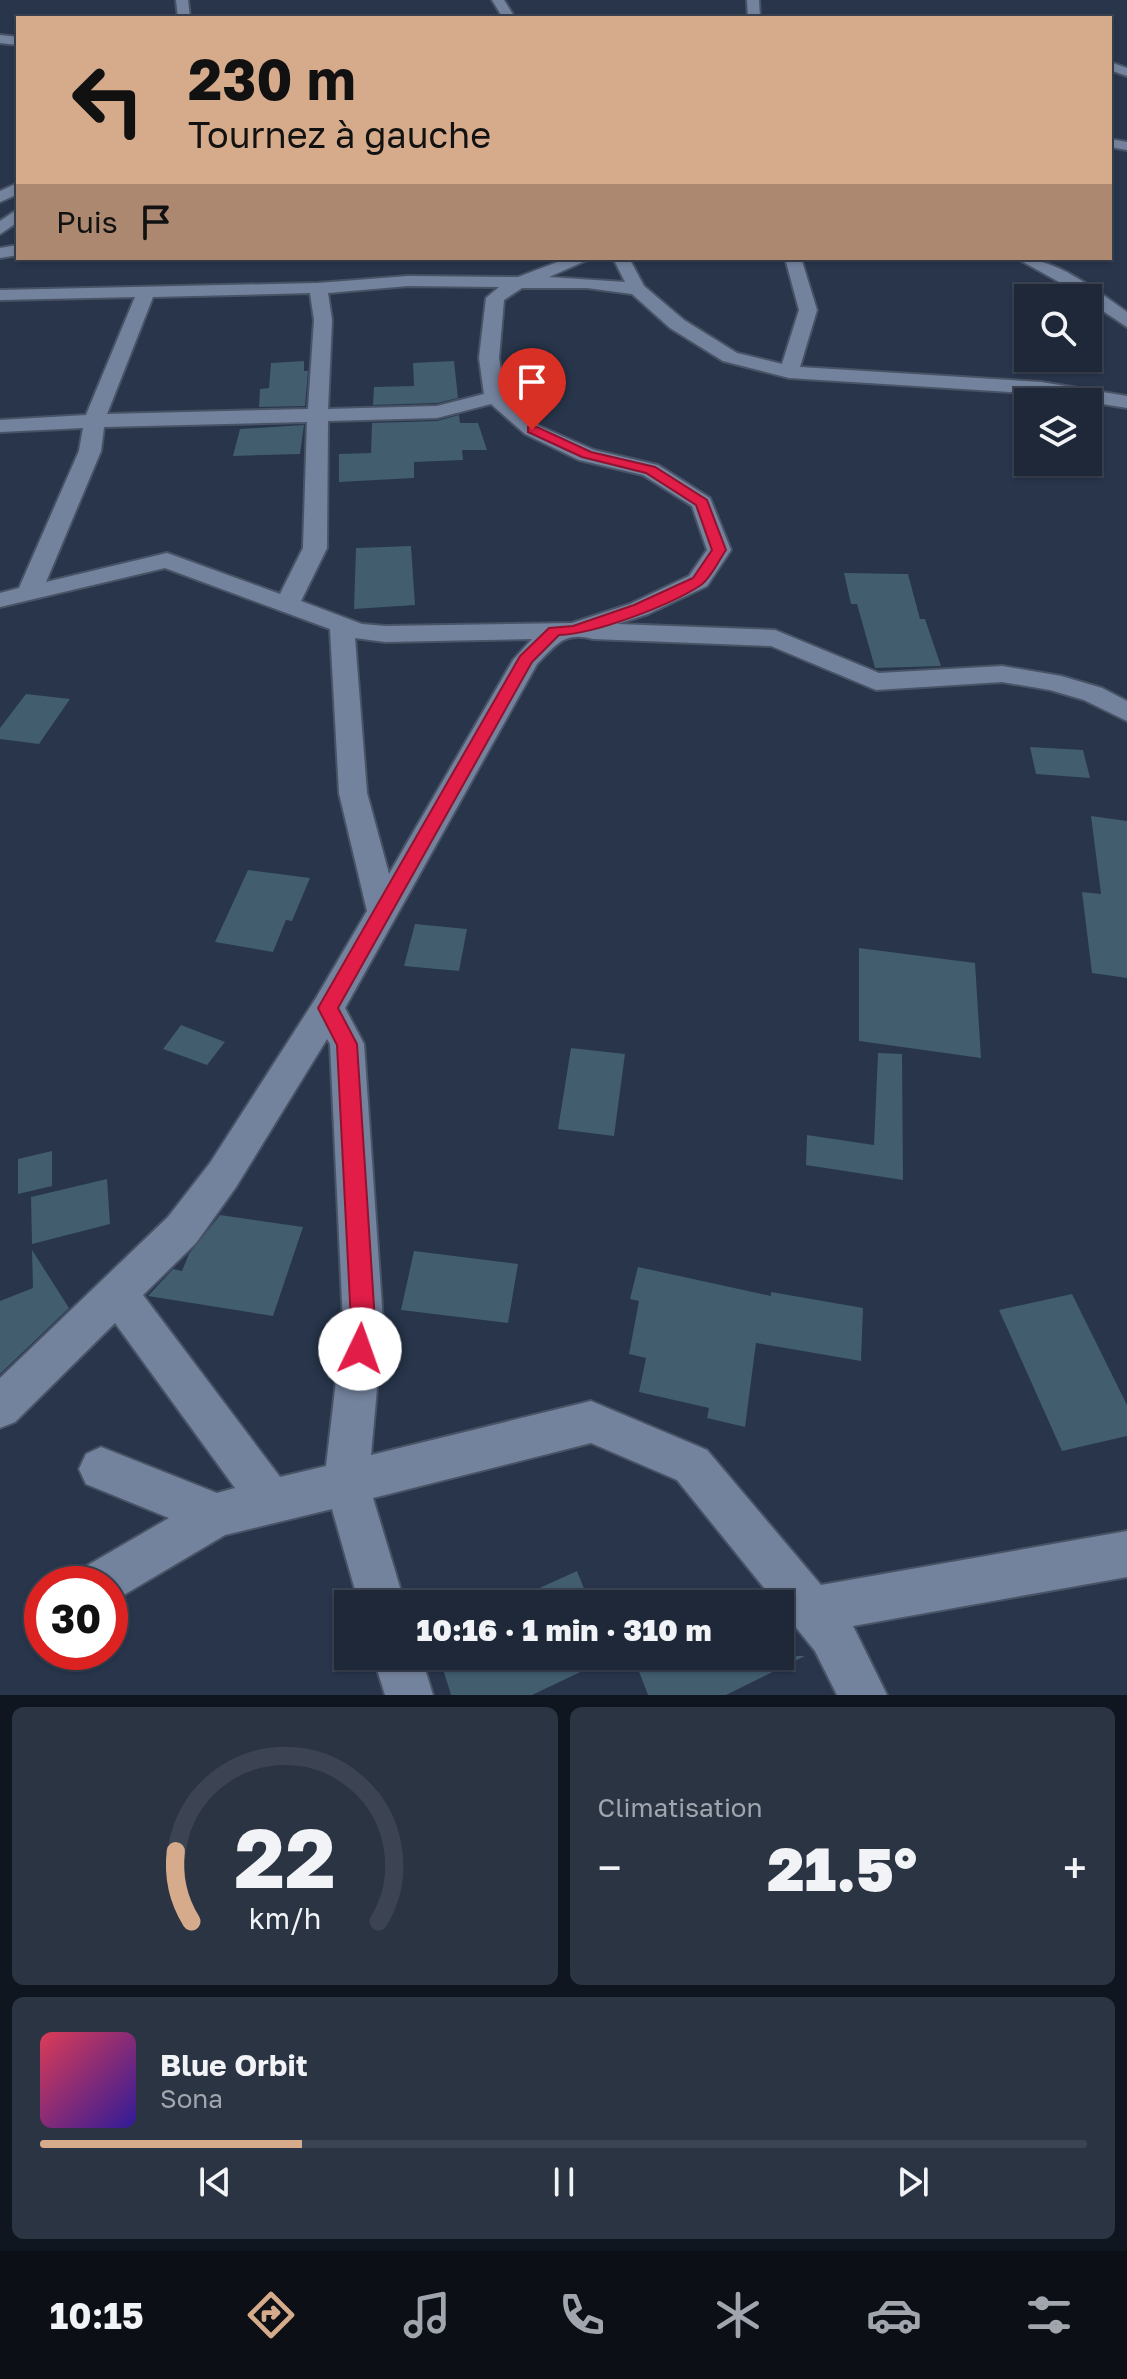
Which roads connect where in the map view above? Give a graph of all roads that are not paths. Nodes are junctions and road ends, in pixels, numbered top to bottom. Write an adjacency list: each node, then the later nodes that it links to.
1 (16, 216): 2 (street)
2 (0, 229)
3 (486, 260): 8 (street)
4 (579, 260): 9 (street)
5 (622, 260): 11 (street)
6 (794, 260): 15 (street)
7 (1028, 260): 14 (street)
8 (480, 283): 9 (street); 10 (street)
9 (515, 284): 11 (street); 16 (street)
10 (318, 288): 12 (street); 18 (street)
11 (637, 289): 15 (street)
12 (146, 292): 13 (street); 19 (street)
13 (0, 295)
14 (1127, 321)
15 (789, 372): 17 (street)
16 (495, 397): 18 (street); 25 (street)
17 (1127, 402)
18 (318, 414): 19 (street); 23 (street)
19 (94, 421): 20 (street); 21 (street)
20 (0, 426)
21 (30, 591): 22 (street); 23 (street)
22 (0, 600)
23 (288, 603): 24 (street)
24 (342, 627): 25 (street); 27 (street)
25 (565, 630): 26 (street); 27 (street)
26 (1127, 712)
27 (383, 912): 28 (street)
28 (328, 1008): 29 (street); 32 (street)
29 (116, 1291): 30 (street); 33 (street)
30 (0, 1407)
31 (101, 1469): 34 (street)
32 (346, 1482): 33 (street); 37 (street); 38 (street)
33 (271, 1501): 34 (street)
34 (217, 1515): 36 (street)
35 (1127, 1554): 38 (street)
36 (128, 1567)
37 (378, 1590)
38 (812, 1610): 41 (street)
39 (401, 1670): 40 (street)
40 (409, 1695)
41 (863, 1695)

